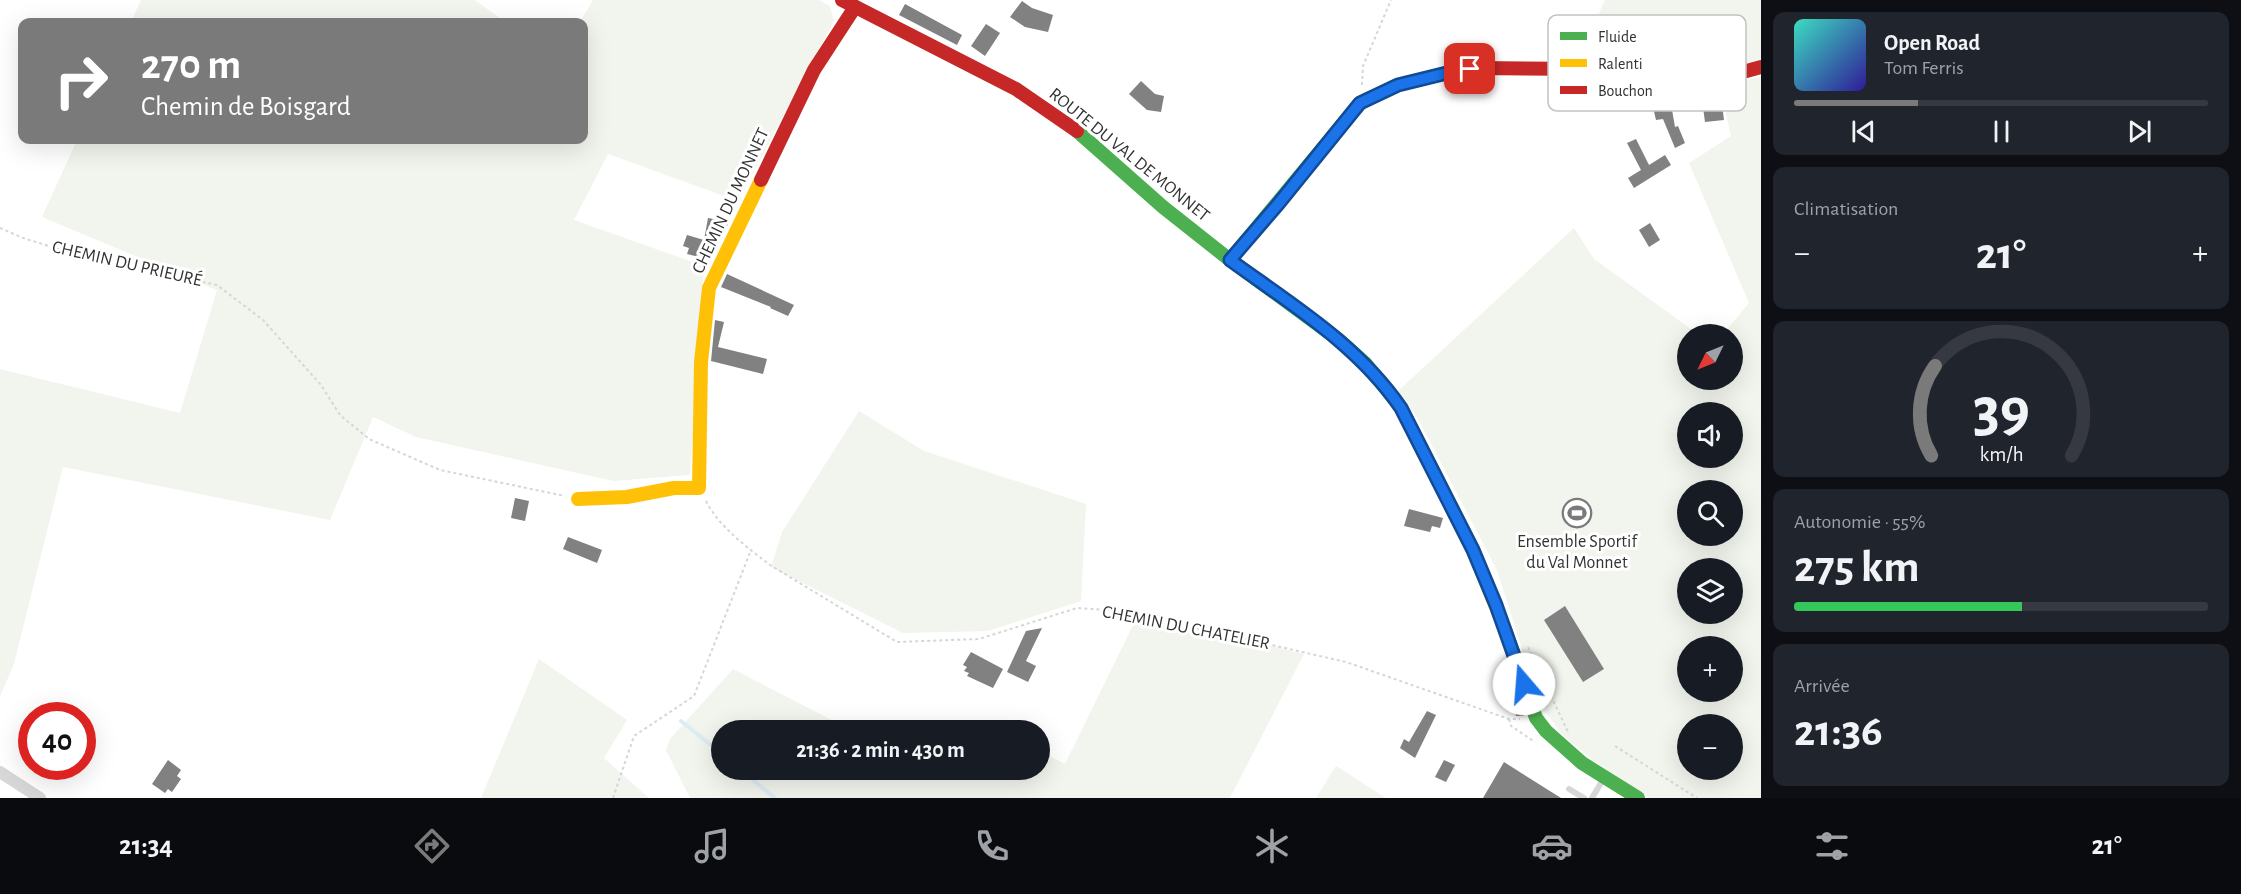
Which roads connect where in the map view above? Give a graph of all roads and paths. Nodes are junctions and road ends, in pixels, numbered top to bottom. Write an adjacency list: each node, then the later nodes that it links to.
1 (842, 0): 3 (street, ROUTE DU VAL DE MONNET)
2 (1390, 0): 7 (path)
3 (855, 7): 9 (street, ROUTE DU VAL DE MONNET); 10 (street, CHEMIN DU MONNET)
4 (1761, 67): 6 (street)
5 (1548, 68): 7 (street)
6 (1746, 71)
7 (1360, 103): 9 (street)
8 (0, 228): 11 (path, CHEMIN DU PRIEURÉ)
9 (1230, 260): 16 (street, ROUTE DU VAL DE MONNET)
10 (699, 488): 11 (street); 12 (path, CHEMIN DU CHATELIER)
11 (579, 499)
12 (751, 550): 13 (path, CHEMIN DU CHATELIER); 19 (path)
13 (1509, 719)
14 (1615, 746): 23 (path)
15 (0, 772): 18 (street)
16 (1605, 777): 21 (lane); 22 (street, ROUTE DU VAL DE MONNET)
17 (1569, 789): 20 (lane)
18 (40, 798)
19 (613, 798)
20 (1584, 798)
21 (1592, 798)
22 (1638, 798)
23 (1697, 798)

